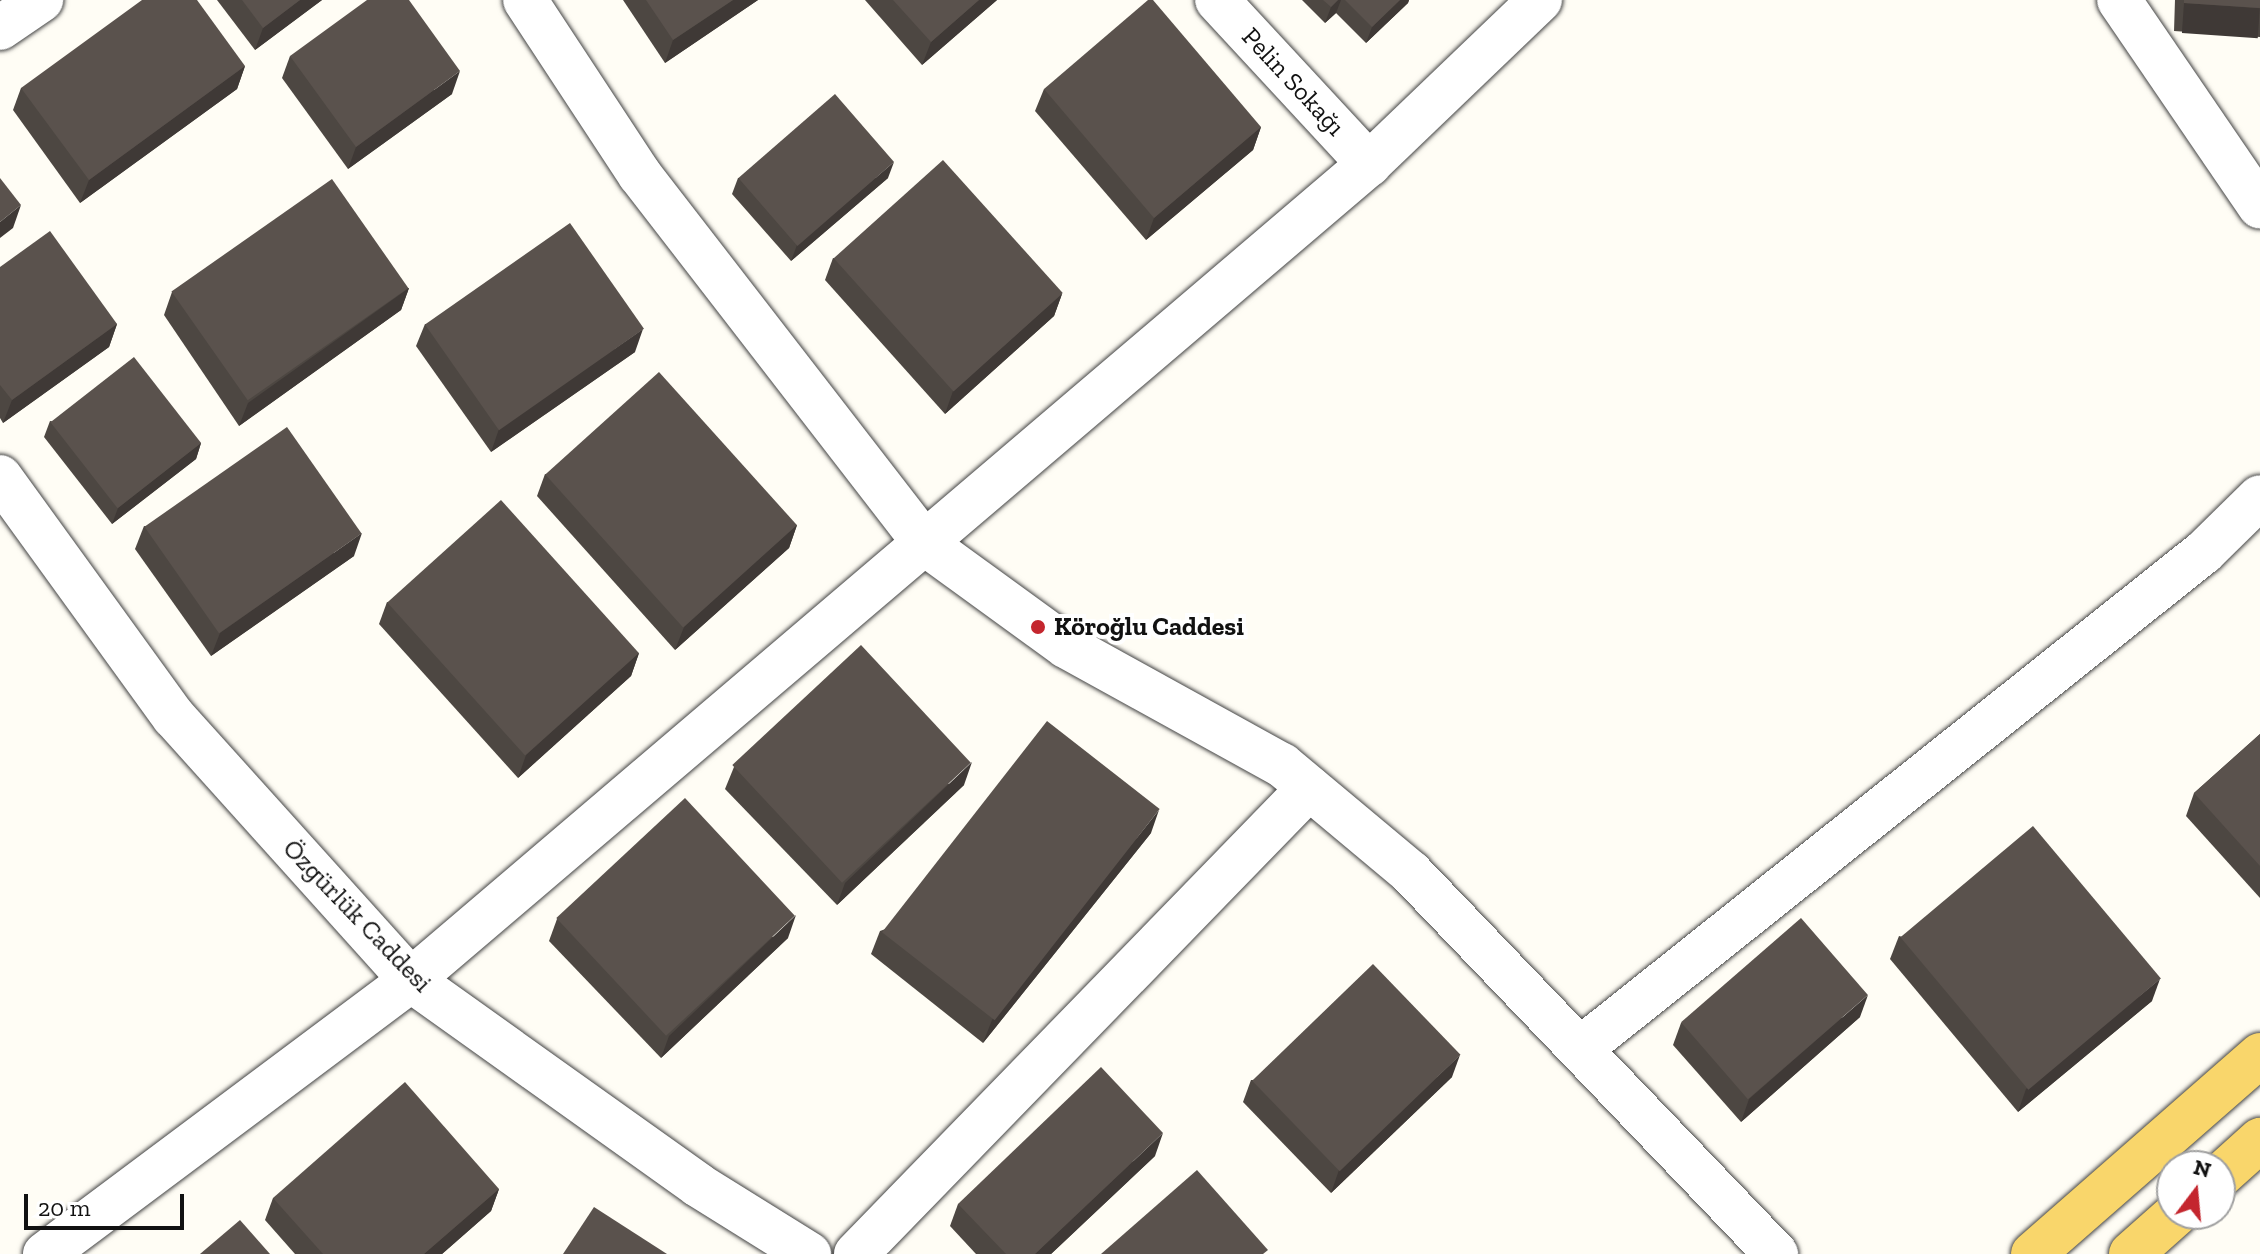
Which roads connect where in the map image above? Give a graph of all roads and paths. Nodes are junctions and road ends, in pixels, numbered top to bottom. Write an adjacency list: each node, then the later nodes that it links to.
1 (41, 0): 6 (street)
2 (525, 0): 11 (street)
3 (1217, 0): 7 (street, Pelin Sokağı)
4 (1540, 0): 7 (street)
5 (2119, 0): 8 (street)
6 (0, 28)
7 (1369, 164): 11 (street)
8 (2260, 207)
9 (0, 477): 13 (street, Özgürlük Caddesi)
10 (2260, 497): 14 (street)
11 (924, 543): 12 (street); 13 (street)
12 (1309, 788): 14 (street); 21 (street)
13 (411, 980): 19 (street); 20 (street, Özgürlük Caddesi)
14 (1580, 1049): 22 (street)
15 (2260, 1055): 23 (main road)
16 (2260, 1140): 17 (main road)
17 (2236, 1162)
18 (2158, 1230): 24 (main road)
19 (45, 1254)
20 (809, 1254)
21 (856, 1254)
22 (1776, 1254)
23 (2033, 1254)
24 (2131, 1254)

